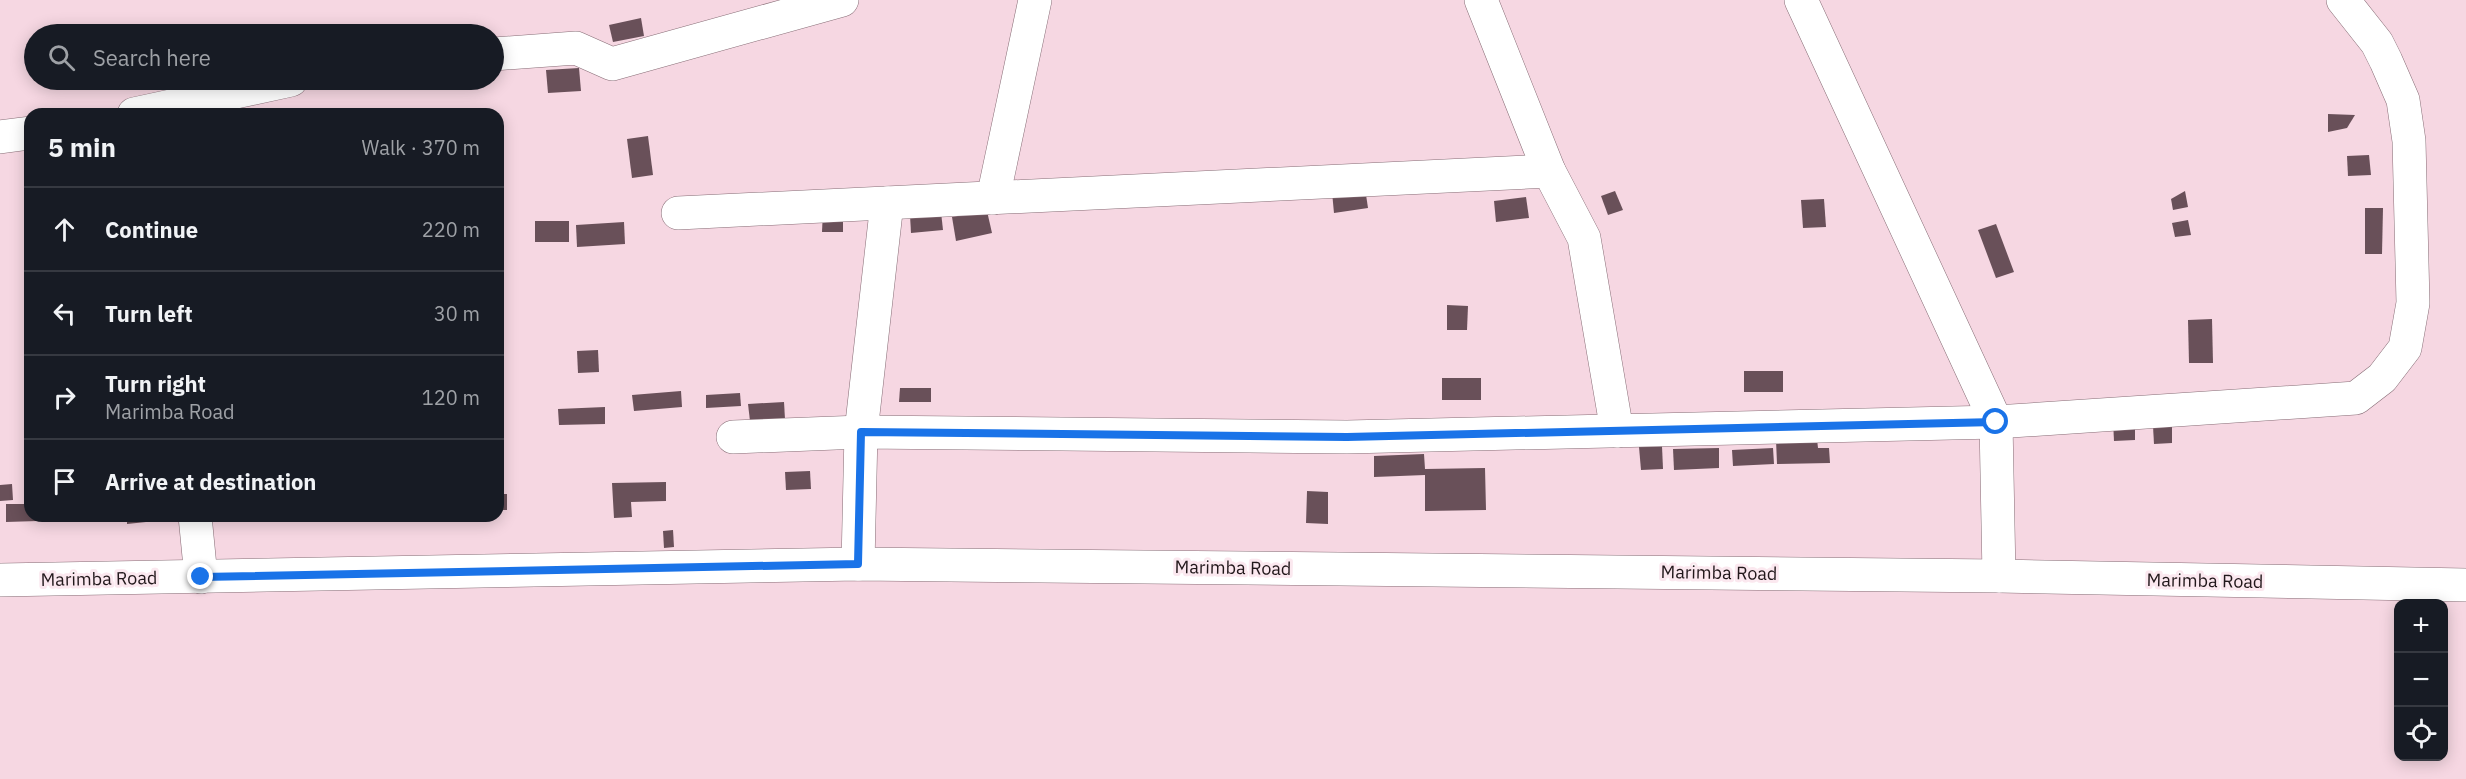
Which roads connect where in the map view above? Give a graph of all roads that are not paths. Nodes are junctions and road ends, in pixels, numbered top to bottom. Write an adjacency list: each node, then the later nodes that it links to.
1 (842, 0): 6 (street)
2 (1035, 0): 12 (street)
3 (1481, 0): 11 (street)
4 (1801, 0): 15 (street)
5 (2343, 0): 15 (street)
6 (504, 53)
7 (245, 90): 8 (street)
8 (162, 108)
9 (24, 134): 10 (street)
10 (0, 137)
11 (1549, 171): 12 (street); 16 (street)
12 (993, 198): 13 (street)
13 (887, 203): 14 (street); 17 (street)
14 (678, 213)
15 (1996, 422): 16 (street); 21 (street)
16 (1617, 431): 17 (street)
17 (861, 432): 18 (street); 20 (street)
18 (733, 436)
19 (196, 522): 22 (street)
20 (858, 564): 21 (street, Marimba Road); 22 (street, Marimba Road)
21 (1999, 576): 24 (street, Marimba Road)
22 (201, 577): 23 (street, Marimba Road)
23 (0, 580)
24 (2466, 585)

